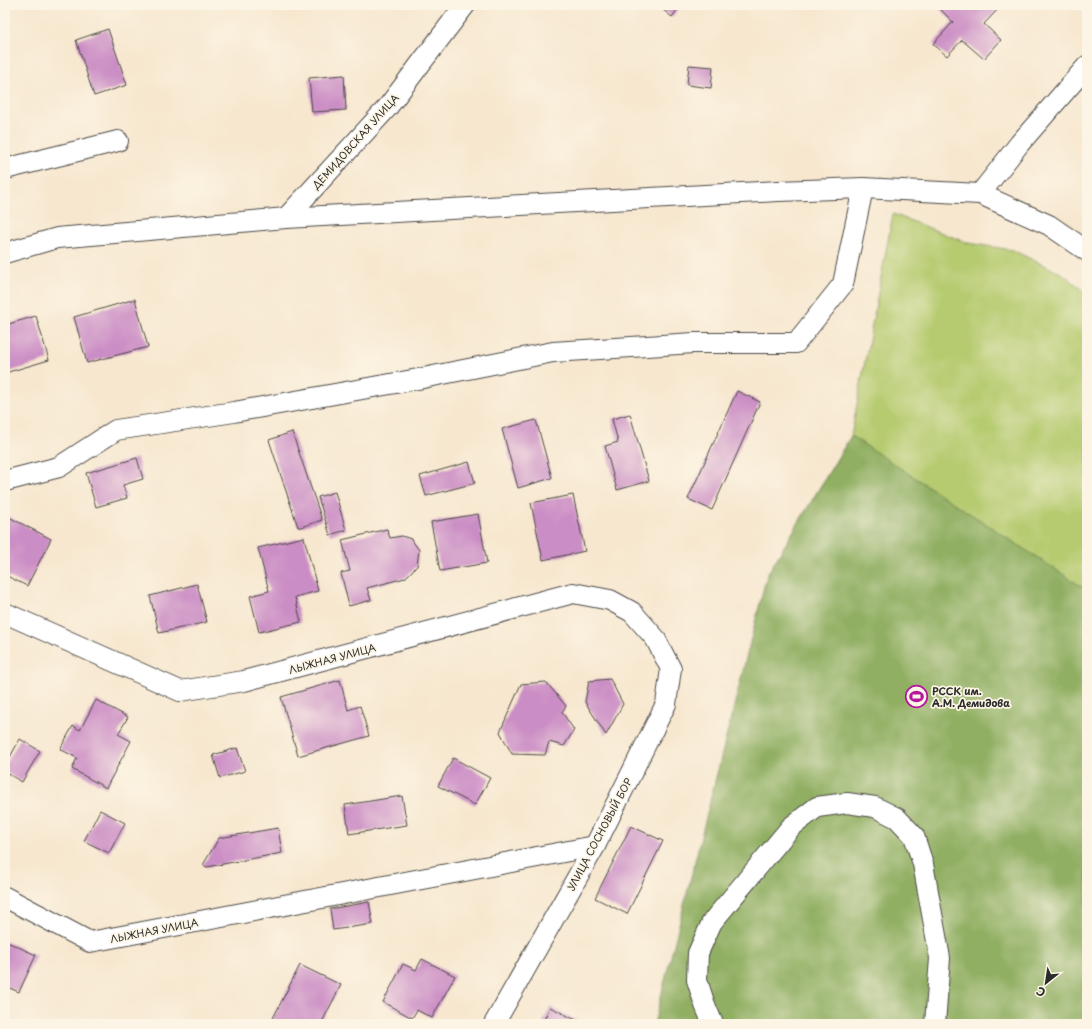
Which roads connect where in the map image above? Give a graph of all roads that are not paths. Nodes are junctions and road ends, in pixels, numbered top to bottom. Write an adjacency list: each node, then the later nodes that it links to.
1 (461, 7): 7 (street, ДЕМИДОВСКАЯ УЛИЦА)
2 (1087, 66): 6 (street)
3 (118, 141): 4 (street)
4 (5, 169)
5 (863, 188): 6 (street); 7 (street); 10 (street)
6 (980, 194): 8 (street)
7 (286, 218): 9 (street)
8 (1087, 251)
9 (5, 253)
10 (5, 481)
11 (5, 613): 12 (street, ЛЫЖНАЯ УЛИЦА)
12 (655, 638): 13 (street, УЛИЦА СОСНОВЫЙ БОР)
13 (595, 846): 14 (street, ЛЫЖНАЯ УЛИЦА); 15 (street, УЛИЦА СОСНОВЫЙ БОР)
14 (5, 897)
15 (494, 1024)
16 (713, 1024): 17 (street)
17 (935, 1024)

